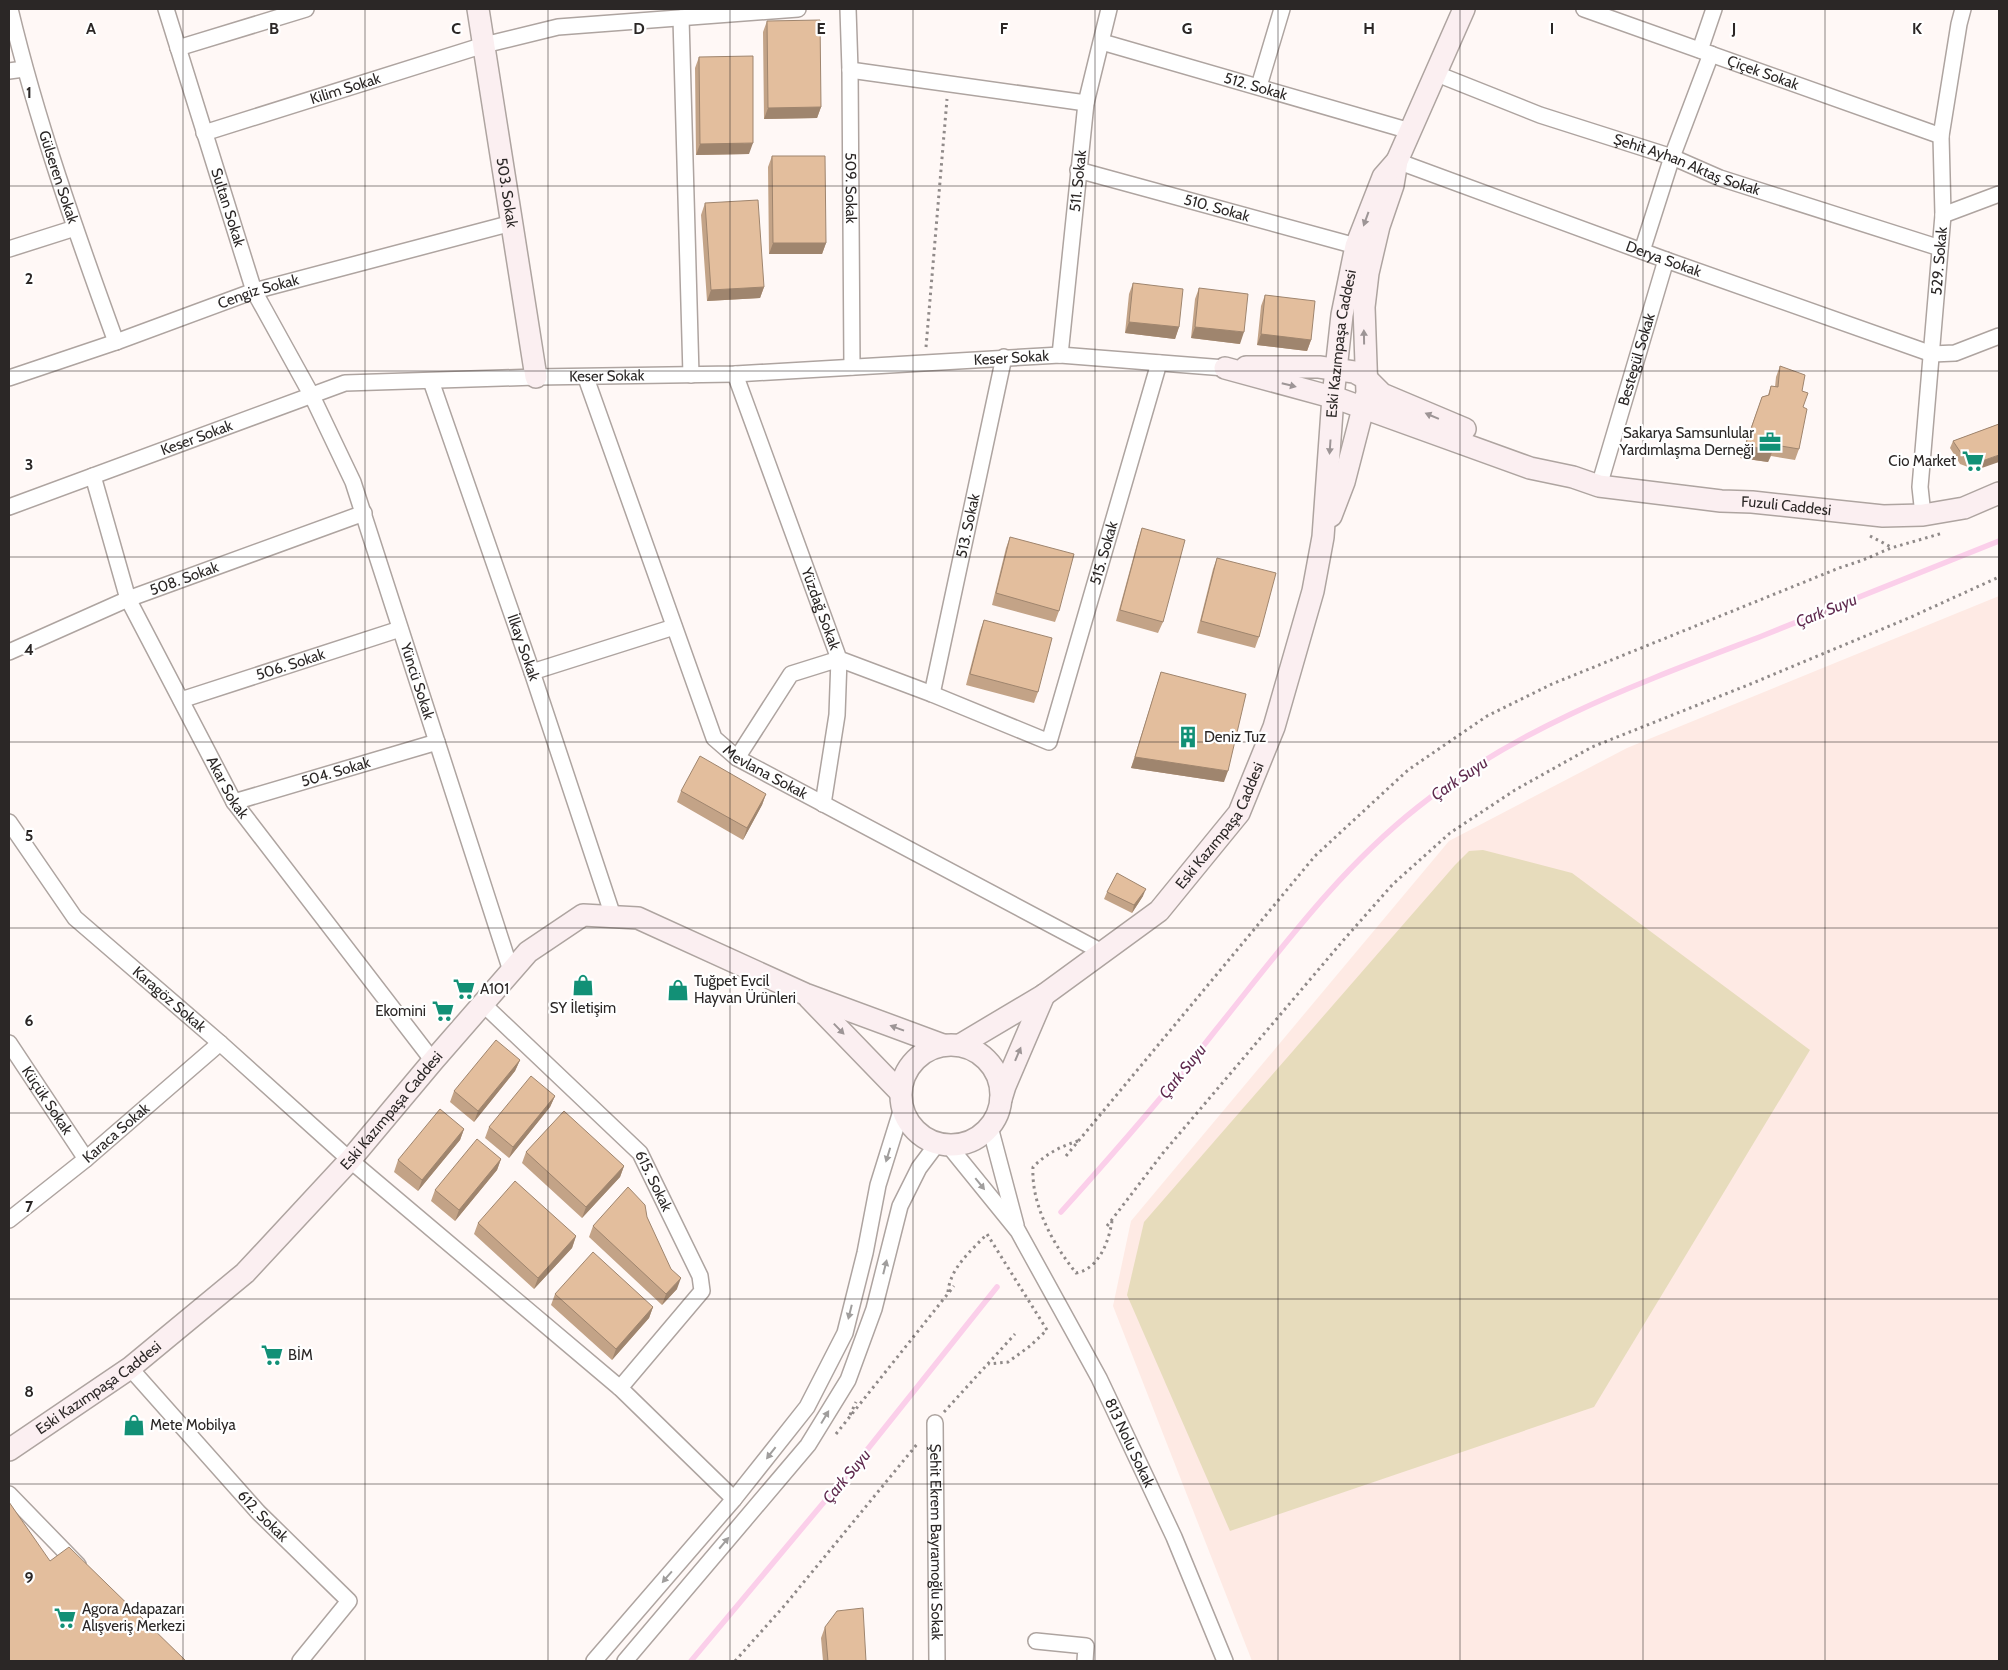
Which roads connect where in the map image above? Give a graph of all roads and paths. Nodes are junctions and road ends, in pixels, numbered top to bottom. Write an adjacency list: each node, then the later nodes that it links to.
1 (10, 9): 18 (street, Gülseren Sokak)
2 (166, 9): 16 (street, Sultan Sokak)
3 (306, 9): 16 (street)
4 (478, 9): 15 (street, 503. Sokak)
5 (798, 9): 13 (street, Kilim Sokak)
6 (848, 9): 19 (street, 509. Sokak)
7 (1109, 9): 14 (street, 511. Sokak)
8 (1282, 9): 23 (street)
9 (1464, 9): 21 (street, Eski Kazımpaşa Caddesi)
10 (1584, 9): 17 (street, Çiçek Sokak)
11 (1714, 9): 17 (street)
12 (1957, 10): 27 (street, 529. Sokak)
13 (681, 18): 15 (street, Kilim Sokak); 52 (street)
14 (1102, 42): 23 (street, 512. Sokak); 24 (street, 511. Sokak)
15 (484, 44): 26 (street, Kilim Sokak); 33 (street, 503. Sokak)
16 (178, 48): 26 (street, Sultan Sokak)
17 (1706, 52): 27 (street, Çiçek Sokak); 28 (street)
18 (24, 69): 20 (street); 34 (street, Gülseren Sokak)
19 (850, 70): 22 (street); 48 (street, 509. Sokak)
20 (9, 71)
21 (1437, 74): 25 (street, Eski Kazımpaşa Caddesi); 28 (street, Şehit Ayhan Aktaş Sokak)
22 (948, 84): 24 (street); 46 (path)
23 (1259, 86): 25 (street, 512. Sokak)
24 (1086, 103): 30 (street, 511. Sokak)
25 (1410, 131): 29 (street, Eski Kazımpaşa Caddesi)
26 (204, 133): 40 (street, Sultan Sokak)
27 (1941, 136): 32 (street, 529. Sokak)
28 (1672, 157): 36 (street, Şehit Ayhan Aktaş Sokak); 38 (street)
29 (1397, 161): 35 (street, Eski Kazımpaşa Caddesi, one-way to 35); 38 (street, Derya Sokak); 56 (street, Eski Kazımpaşa Caddesi, one-way to 29)
30 (1078, 170): 35 (street, 510. Sokak); 44 (street, 511. Sokak)
31 (1999, 194): 32 (street)
32 (1943, 215): 36 (street, 529. Sokak)
33 (512, 223): 40 (street, Cengiz Sokak); 53 (street, 503. Sokak)
34 (75, 228): 37 (street); 42 (street, Gülseren Sokak)
35 (1356, 246): 50 (street, Eski Kazımpaşa Caddesi)
36 (1940, 248): 43 (street, 529. Sokak)
37 (9, 249)
38 (1642, 251): 39 (street, Derya Sokak)
39 (1666, 260): 43 (street, Derya Sokak); 63 (street, Bestegül Sokak)
40 (254, 292): 42 (street, Cengiz Sokak); 58 (street, Sultan Sokak)
41 (1999, 336): 43 (street)
42 (116, 342): 54 (street, Cengiz Sokak)
43 (1932, 354): 67 (street, 529. Sokak)
44 (1060, 355): 45 (street, Keser Sokak); 47 (street, Keser Sokak)
45 (1004, 357): 46 (street, Keser Sokak); 77 (street, 513. Sokak)
46 (925, 362): 48 (street, Keser Sokak)
47 (1159, 362): 49 (street, Keser Sokak); 80 (street, 515. Sokak)
48 (852, 366): 51 (street, Keser Sokak)
49 (1225, 368): 50 (street); 59 (street, one-way to 59)
50 (1336, 369): 56 (street); 59 (street, Eski Kazımpaşa Caddesi)
51 (735, 374): 52 (street, Keser Sokak); 75 (street, Yüzdağ Sokak)
52 (691, 375): 55 (street, Keser Sokak)
53 (536, 377): 55 (street, Keser Sokak); 57 (street, Keser Sokak)
54 (9, 378)
55 (586, 378): 72 (street, Mevlana Sokak)
56 (1367, 379): 60 (street, Eski Kazımpaşa Caddesi); 62 (street, one-way to 56)
57 (431, 380): 58 (street, Keser Sokak); 76 (street, İlkay Sokak)
58 (312, 396): 61 (street, Keser Sokak); 66 (street, Yüncü Sokak)
59 (1333, 397): 60 (street); 68 (street, Eski Kazımpaşa Caddesi, one-way to 68)
60 (1363, 408): 62 (street); 68 (street, Eski Kazımpaşa Caddesi)
61 (93, 476): 65 (street, Keser Sokak); 71 (street, Akar Sokak)
62 (1573, 477): 63 (street, Fuzuli Caddesi)
63 (1600, 486): 67 (street, Fuzuli Caddesi)
64 (1999, 494): 67 (street, Fuzuli Caddesi)
65 (9, 507)
66 (364, 514): 71 (street, 508. Sokak); 73 (street, Yüncü Sokak)
67 (1923, 515)
68 (1323, 537): 86 (street, Eski Kazımpaşa Caddesi)
69 (1891, 548): 98 (path)
70 (1999, 577): 104 (path)
71 (128, 598): 74 (street, 508. Sokak); 78 (street, Akar Sokak)
72 (674, 626): 76 (street); 81 (street, Mevlana Sokak)
73 (400, 629): 78 (street, 506. Sokak); 79 (street, Yüncü Sokak)
74 (9, 652)
75 (839, 659): 77 (street, Yüzdağ Sokak); 81 (street); 83 (street)
76 (532, 672): 85 (street, İlkay Sokak)
77 (932, 694): 80 (street, Yüzdağ Sokak)
78 (181, 700): 82 (street, Akar Sokak)
79 (437, 742): 82 (street, 504. Sokak); 87 (street, Yüncü Sokak)
80 (1049, 742)
81 (737, 758): 83 (street, Mevlana Sokak)
82 (234, 802): 94 (street, Akar Sokak)
83 (824, 804): 86 (street, Mevlana Sokak)
84 (9, 822): 92 (street, Karagöz Sokak)
85 (613, 916): 87 (street, Eski Kazımpaşa Caddesi); 88 (street, Eski Kazımpaşa Caddesi)
86 (1104, 953): 89 (street, Eski Kazımpaşa Caddesi)
87 (511, 971): 90 (street, Eski Kazımpaşa Caddesi)
88 (805, 994): 93 (street, Eski Kazımpaşa Caddesi, one-way to 88); 95 (street, Eski Kazımpaşa Caddesi, one-way to 95)
89 (1044, 996): 93 (street, Eski Kazımpaşa Caddesi); 96 (street, one-way to 89)
90 (482, 1003): 94 (street, Eski Kazımpaşa Caddesi); 111 (street, 615. Sokak)
91 (9, 1043): 101 (street, Küçük Sokak)
92 (220, 1043): 101 (street, Karaca Sokak); 102 (street, Karagöz Sokak)
93 (951, 1045): 95 (street); 96 (street)
94 (432, 1061): 102 (street, Eski Kazımpaşa Caddesi)
95 (901, 1100): 99 (street); 115 (street, one-way to 115)
96 (1001, 1100): 97 (street)
97 (990, 1127): 99 (street); 106 (street)
98 (1080, 1141): 100 (path); 104 (path)
99 (943, 1145): 106 (street, one-way to 106); 120 (street, one-way to 99)
100 (1066, 1156)
101 (86, 1159): 103 (street, Karaca Sokak)
102 (350, 1160): 110 (street, Eski Kazımpaşa Caddesi); 111 (street)
103 (9, 1220)
104 (1112, 1220): 105 (path)
105 (1107, 1226)
106 (1018, 1231): 124 (street, 813 Nolu Sokak)
107 (948, 1293): 109 (path)
108 (1016, 1334): 109 (path)
109 (988, 1364): 112 (path)
110 (130, 1368): 113 (street, Eski Kazımpaşa Caddesi); 118 (street, 612. Sokak)
111 (620, 1388): 115 (street)
112 (935, 1423): 121 (path); 122 (street, Şehit Ekrem Bayramoğlu Sokak)
113 (9, 1450)
114 (9, 1494): 116 (street)
115 (734, 1499): 119 (street, one-way to 119)
116 (89, 1575)
117 (1036, 1641): 123 (street)
118 (300, 1661)
119 (594, 1661)
120 (626, 1661)
121 (735, 1661)
122 (937, 1661)
123 (1085, 1661)
124 (1225, 1661)

